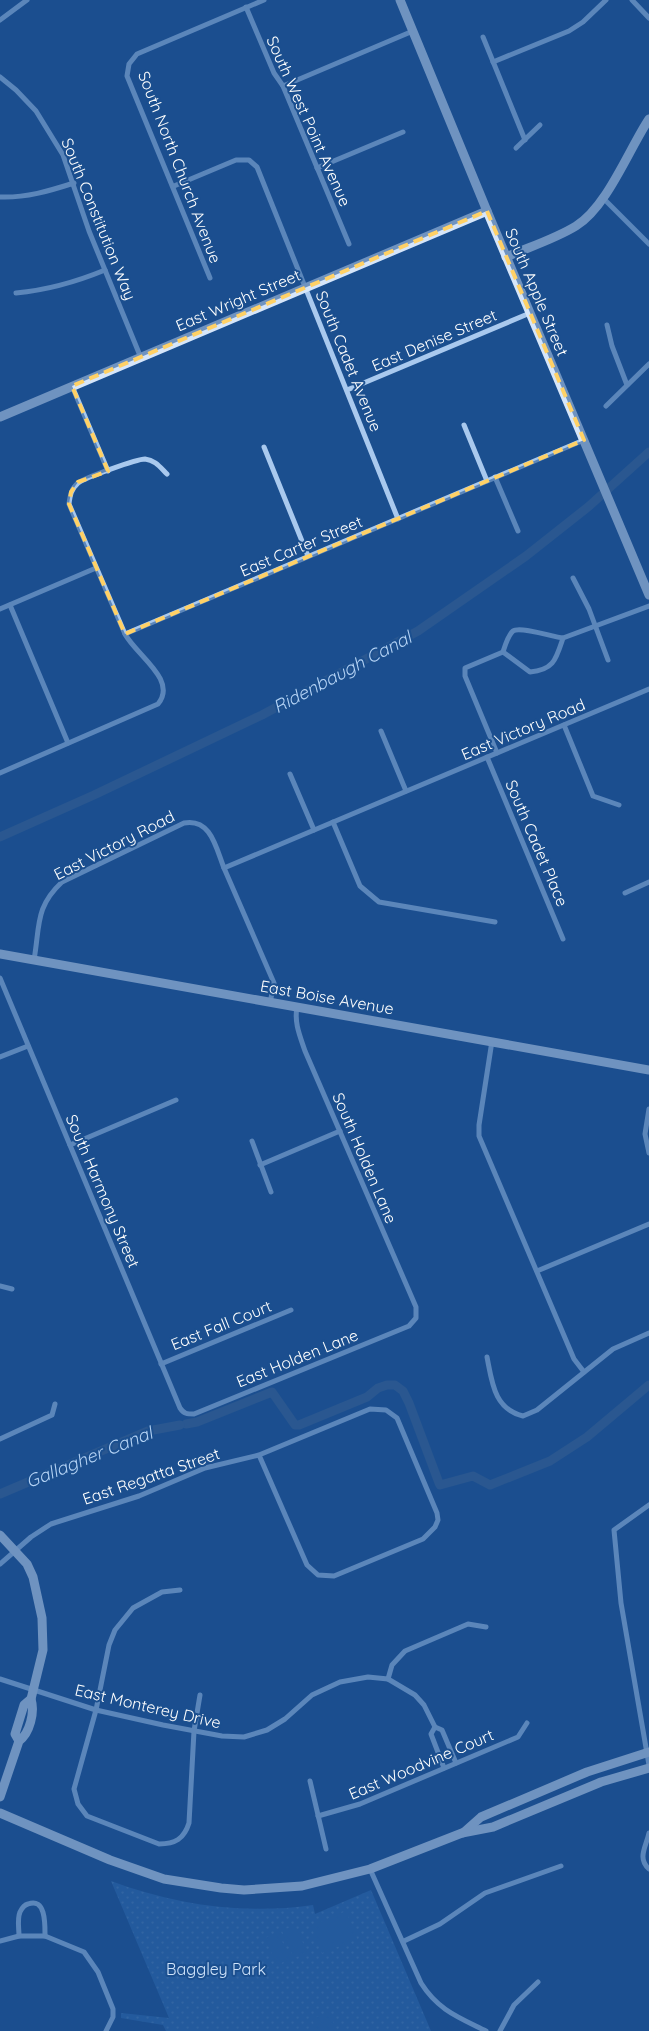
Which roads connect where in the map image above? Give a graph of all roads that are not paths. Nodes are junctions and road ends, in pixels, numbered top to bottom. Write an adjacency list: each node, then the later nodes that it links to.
1 (27, 0): 8 (street)
2 (264, 0): 6 (street)
3 (400, 0): 9 (street, South Apple Street)
4 (606, 0): 11 (street)
5 (632, 0): 7 (street)
6 (246, 8): 13 (street, South West Point Avenue); 21 (street, South North Church Avenue)
7 (649, 18)
8 (0, 20)
9 (413, 32): 13 (street); 24 (street, South Apple Street)
10 (483, 37): 11 (street)
11 (493, 62): 17 (street)
12 (0, 77): 20 (street, South Constitution Way)
13 (283, 86): 19 (street, South West Point Avenue)
14 (649, 118): 23 (street)
15 (540, 125): 17 (street)
16 (403, 132): 19 (street)
17 (525, 140): 18 (street)
18 (516, 148)
19 (317, 168): 25 (street, South West Point Avenue)
20 (74, 183): 22 (street); 28 (street, South Constitution Way)
21 (174, 186): 29 (street, South North Church Avenue); 30 (street, South Cadet Avenue)
22 (0, 197)
23 (603, 198): 26 (street); 27 (street)
24 (487, 211): 27 (street, South Apple Street); 30 (street, East Wright Street)
25 (349, 244)
26 (649, 244)
27 (506, 257): 32 (street, South Apple Street)
28 (105, 270): 31 (street); 34 (street, South Constitution Way)
29 (210, 278)
30 (306, 288): 34 (street, East Wright Street); 38 (street, South Cadet Avenue)
31 (16, 293)
32 (530, 313): 38 (street, East Denise Street); 42 (street, South Apple Street)
33 (606, 325): 36 (street)
34 (141, 358): 37 (street, East Wright Street)
35 (649, 364): 36 (street)
36 (627, 385): 39 (street)
37 (72, 386): 40 (street, East Wright Street); 44 (street)
38 (347, 390): 48 (street, South Cadet Avenue)
39 (606, 406)
40 (0, 417)
41 (464, 425): 47 (street)
42 (584, 440): 46 (street, East Carter Street); 53 (street, South Apple Street)
43 (264, 447): 50 (street)
44 (108, 471): 45 (street); 51 (street)
45 (167, 474)
46 (495, 478): 47 (street, East Carter Street); 49 (street)
47 (487, 481): 48 (street, East Carter Street)
48 (398, 518): 50 (street, East Carter Street)
49 (518, 531)
50 (308, 556): 58 (street, East Carter Street)
51 (96, 568): 54 (street); 58 (street)
52 (573, 578): 57 (street)
53 (649, 595)
54 (10, 605): 56 (street); 65 (street)
55 (649, 606): 57 (street)
56 (0, 609)
57 (594, 627): 59 (street); 61 (street)
58 (125, 634): 65 (street)
59 (563, 638): 60 (street); 60 (street)
60 (503, 652): 66 (street)
61 (608, 660)
62 (649, 689): 63 (street, East Victory Road)
63 (564, 725): 66 (street, East Victory Road); 71 (street)
64 (381, 731): 70 (street)
65 (68, 743): 68 (street)
66 (497, 753): 67 (street, East Victory Road)
67 (487, 757): 70 (street, East Victory Road); 78 (street, South Cadet Place)
68 (0, 773)
69 (290, 774): 73 (street)
70 (406, 792): 72 (street, East Victory Road)
71 (619, 805)
72 (332, 822): 73 (street, East Victory Road); 77 (street)
73 (314, 830): 74 (street, East Victory Road)
74 (224, 868): 80 (street, East Victory Road); 83 (street)
75 (649, 882): 76 (street)
76 (625, 892)
77 (495, 922)
78 (563, 938)
79 (0, 955): 80 (street, East Boise Avenue)
80 (34, 960): 83 (street, East Boise Avenue)
81 (0, 978): 82 (street, South Harmony Street)
82 (2, 991): 86 (street, South Harmony Street)
83 (270, 1003): 84 (street, East Boise Avenue)
84 (297, 1007): 85 (street, East Boise Avenue); 91 (street, South Holden Lane)
85 (492, 1040): 88 (street, East Boise Avenue); 98 (street)
86 (28, 1046): 87 (street); 93 (street, South Harmony Street)
87 (0, 1057)
88 (649, 1070)
89 (176, 1100): 93 (street)
90 (649, 1109): 94 (street)
91 (340, 1131): 95 (street); 102 (street, South Holden Lane)
92 (252, 1141): 95 (street)
93 (70, 1145): 105 (street, South Harmony Street)
94 (649, 1153)
95 (260, 1164): 96 (street)
96 (271, 1192)
97 (649, 1224): 98 (street)
98 (537, 1271): 106 (street)
99 (0, 1286): 100 (street)
100 (12, 1289)
101 (291, 1310): 105 (street, East Fall Court)
102 (416, 1318): 108 (street, East Holden Lane)
103 (649, 1333): 106 (street)
104 (488, 1357): 106 (street)
105 (161, 1364): 108 (street, South Harmony Street)
106 (584, 1372)
107 (54, 1404): 109 (street)
108 (183, 1413)
109 (0, 1439)
110 (260, 1455): 110 (street, East Regatta Street); 113 (street, East Regatta Street)
111 (649, 1506): 125 (street)
112 (0, 1535): 113 (street)
113 (15, 1550): 114 (street, East Regatta Street); 119 (street)
114 (0, 1564)
115 (180, 1590): 121 (street)
116 (486, 1627): 118 (street)
117 (0, 1679): 119 (street, East Monterey Drive)
118 (388, 1679): 123 (street, East Monterey Drive); 124 (street, East Monterey Drive)
119 (34, 1689): 121 (street, East Monterey Drive); 130 (street)
120 (200, 1695): 124 (street)
121 (96, 1710): 124 (street, East Monterey Drive); 124 (street)
122 (527, 1723): 126 (street, East Woodvine Court)
123 (435, 1727): 126 (street, East Monterey Drive); 128 (street, East Monterey Drive)
124 (194, 1731)
125 (648, 1753): 127 (street); 133 (street)
126 (456, 1763): 128 (street, East Woodvine Court)
127 (649, 1766): 133 (street)
128 (444, 1768): 132 (street, East Woodvine Court)
129 (310, 1781): 132 (street)
130 (0, 1797)
131 (0, 1813): 137 (street)
132 (318, 1816): 135 (street)
133 (462, 1833): 137 (street)
134 (649, 1834): 138 (street)
135 (326, 1849)
136 (562, 1866): 142 (street)
137 (370, 1869): 142 (street)
138 (649, 1869)
139 (19, 1936): 140 (street); 140 (street); 141 (street)
140 (46, 1936): 144 (street)
141 (0, 1941)
142 (404, 1941): 145 (street)
143 (538, 1982): 146 (street)
144 (106, 2031)
145 (486, 2031)
146 (500, 2031)

